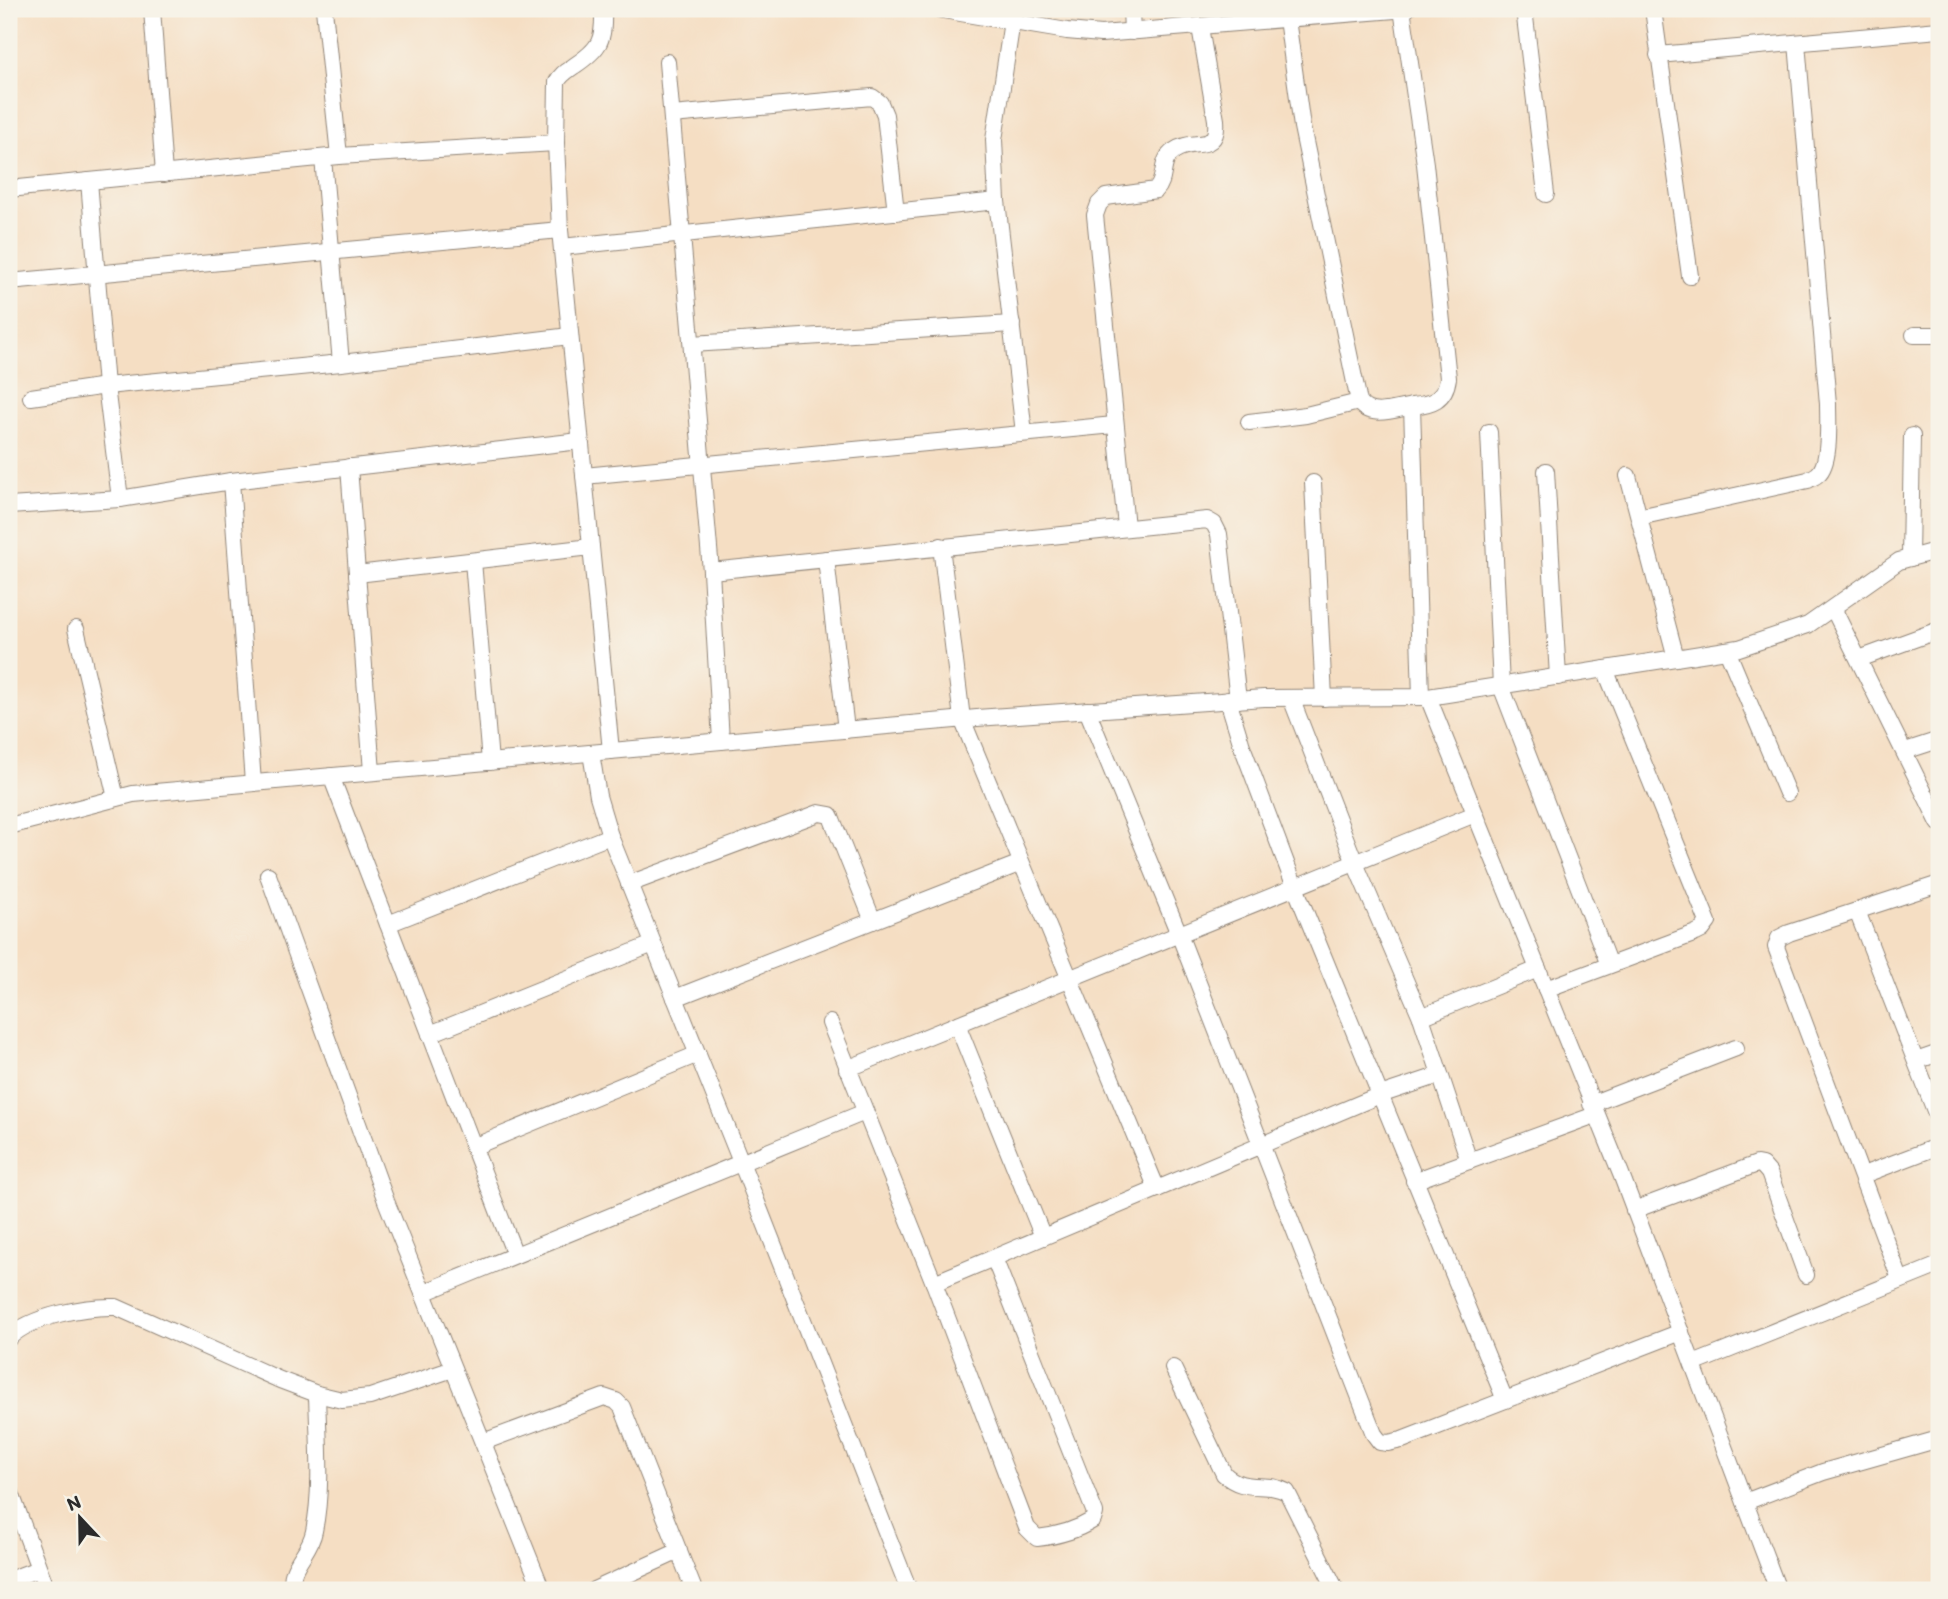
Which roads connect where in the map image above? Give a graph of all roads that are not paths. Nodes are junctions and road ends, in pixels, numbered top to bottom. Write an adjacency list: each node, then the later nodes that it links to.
1 (152, 9): 21 (street)
2 (324, 9): 20 (street)
3 (603, 9): 19 (street)
4 (937, 9): 11 (street)
5 (1131, 9): 14 (street)
6 (1402, 9): 7 (street); 10 (street); 43 (street)
7 (1407, 9)
8 (1524, 9): 24 (street)
9 (1653, 9): 16 (street)
10 (1287, 19): 12 (street); 42 (street)
11 (1012, 21): 14 (street); 25 (street)
12 (1200, 27): 14 (street); 45 (street)
13 (1939, 30): 15 (street)
14 (1132, 32)
15 (1797, 43): 16 (street); 59 (street)
16 (1658, 55): 32 (street)
17 (667, 62): 18 (street)
18 (672, 115): 26 (street); 28 (street)
19 (556, 143): 20 (street); 27 (street)
20 (331, 157): 21 (street); 30 (street)
21 (164, 174): 22 (street)
22 (89, 181): 23 (street); 31 (street)
23 (9, 189)
24 (1546, 194)
25 (998, 201): 26 (street); 34 (street)
26 (896, 212): 28 (street)
27 (560, 230): 29 (street); 30 (street)
28 (682, 234): 29 (street); 38 (street)
29 (562, 247): 37 (street)
30 (330, 253): 31 (street); 39 (street)
31 (96, 274): 33 (street); 40 (street)
32 (1690, 276)
33 (9, 282)
34 (1012, 324): 38 (street); 47 (street)
35 (1914, 335): 36 (street)
36 (1939, 335)
37 (570, 337): 39 (street); 49 (street)
38 (692, 344): 50 (street)
39 (341, 363): 40 (street)
40 (106, 386): 41 (street); 57 (street)
41 (31, 397)
42 (1359, 402): 43 (street); 44 (street)
43 (1412, 406): 78 (street)
44 (1249, 422)
45 (1114, 425): 47 (street); 60 (street)
46 (1489, 432): 77 (street)
47 (1024, 433): 50 (street)
48 (1912, 436): 64 (street)
49 (580, 441): 51 (street); 53 (street)
50 (702, 464): 53 (street); 67 (street)
51 (349, 467): 55 (street); 68 (street)
52 (1546, 471): 76 (street)
53 (584, 476): 62 (street)
54 (1628, 476): 59 (street)
55 (231, 481): 57 (street); 93 (street)
56 (1313, 483): 80 (street)
57 (120, 499): 58 (street)
58 (9, 506)
59 (1639, 517): 73 (street)
60 (1126, 527): 61 (street); 81 (street)
61 (941, 546): 65 (street); 83 (street)
62 (591, 547): 66 (street); 87 (street)
63 (1939, 550): 64 (street)
64 (1910, 558): 69 (street)
65 (826, 559): 67 (street); 84 (street)
66 (473, 561): 68 (street); 90 (street)
67 (711, 571): 86 (street)
68 (357, 574): 91 (street)
69 (1833, 608): 72 (street); 74 (street)
70 (76, 629): 95 (street)
71 (1939, 630): 74 (street)
72 (1727, 650): 73 (street); 94 (street)
73 (1675, 658): 75 (street)
74 (1859, 659): 88 (street)
75 (1605, 669): 76 (street); 111 (street)
76 (1558, 677): 77 (street)
77 (1501, 686): 78 (street); 111 (street)
78 (1424, 697): 80 (street); 96 (street)
79 (1290, 698): 80 (street); 81 (street); 101 (street)
80 (1324, 698)
81 (1233, 700): 82 (street); 105 (street)
82 (1087, 710): 83 (street); 109 (street)
83 (962, 719): 84 (street); 100 (street)
84 (846, 730): 86 (street)
85 (1939, 740): 88 (street)
86 (721, 741): 87 (street)
87 (611, 751): 89 (street)
88 (1905, 751): 97 (street)
89 (591, 753): 90 (street); 99 (street)
90 (490, 762): 91 (street)
91 (372, 772): 92 (street)
92 (331, 776): 93 (street); 108 (street)
93 (253, 783): 95 (street)
94 (1787, 793)
95 (116, 798): 98 (street)
96 (1475, 814): 101 (street); 112 (street)
97 (1939, 823)
98 (9, 825)
99 (610, 836): 103 (street); 108 (street)
100 (1021, 863): 107 (street); 113 (street)
101 (1355, 863): 105 (street); 116 (street)
102 (268, 875): 146 (street)
103 (629, 884): 107 (street); 110 (street)
104 (1939, 884): 106 (street)
105 (1295, 887): 109 (street); 126 (street)
106 (1857, 911): 123 (street); 135 (street)
107 (873, 921): 115 (street)
108 (388, 924): 119 (street)
109 (1179, 934): 113 (street); 130 (street)
110 (653, 944): 115 (street); 119 (street)
111 (1609, 965): 114 (street)
112 (1538, 970): 114 (street); 116 (street)
113 (1069, 979): 118 (street); 137 (street)
114 (1546, 989): 127 (street)
115 (675, 998): 122 (street)
116 (1421, 1017): 125 (street)
117 (830, 1023): 124 (street)
118 (957, 1024): 124 (street); 139 (street)
119 (430, 1034): 132 (street)
120 (1736, 1048): 127 (street)
121 (1939, 1053): 123 (street)
122 (698, 1055): 132 (street); 134 (street)
123 (1916, 1061): 129 (street)
124 (847, 1069): 128 (street)
125 (1440, 1075): 126 (street); 133 (street)
126 (1380, 1096): 130 (street); 136 (street)
127 (1593, 1110): 133 (street); 138 (street)
128 (865, 1112): 134 (street); 145 (street)
129 (1939, 1121)
130 (1261, 1146): 137 (street); 153 (street)
131 (1939, 1146): 135 (street)
132 (473, 1147): 140 (street)
133 (1469, 1161): 136 (street)
134 (741, 1162): 140 (street); 166 (street)
135 (1863, 1175): 144 (street)
136 (1414, 1181): 153 (street)
137 (1157, 1189): 139 (street)
138 (1634, 1210): 143 (street); 147 (street)
139 (1043, 1237): 141 (street)
140 (515, 1255): 146 (street)
141 (994, 1258): 145 (street); 145 (street)
142 (1939, 1265): 144 (street)
143 (1806, 1275)
144 (1900, 1279): 149 (street)
145 (934, 1283)
146 (423, 1293): 151 (street)
147 (1681, 1332): 149 (street); 153 (street)
148 (9, 1338): 152 (street)
149 (1693, 1364): 157 (street)
150 (1173, 1368): 167 (street)
151 (453, 1369): 152 (street); 155 (street)
152 (317, 1394): 162 (street)
153 (1505, 1400)
154 (1939, 1439): 157 (street)
155 (483, 1442): 158 (street); 163 (street)
156 (9, 1488): 159 (street)
157 (1745, 1502): 168 (street)
158 (679, 1551): 164 (street); 165 (street)
159 (38, 1569): 160 (street); 161 (street)
160 (9, 1580)
161 (47, 1590)
162 (293, 1590)
163 (542, 1590)
164 (594, 1590)
165 (694, 1590)
166 (909, 1590)
167 (1336, 1590)
168 (1778, 1590)

